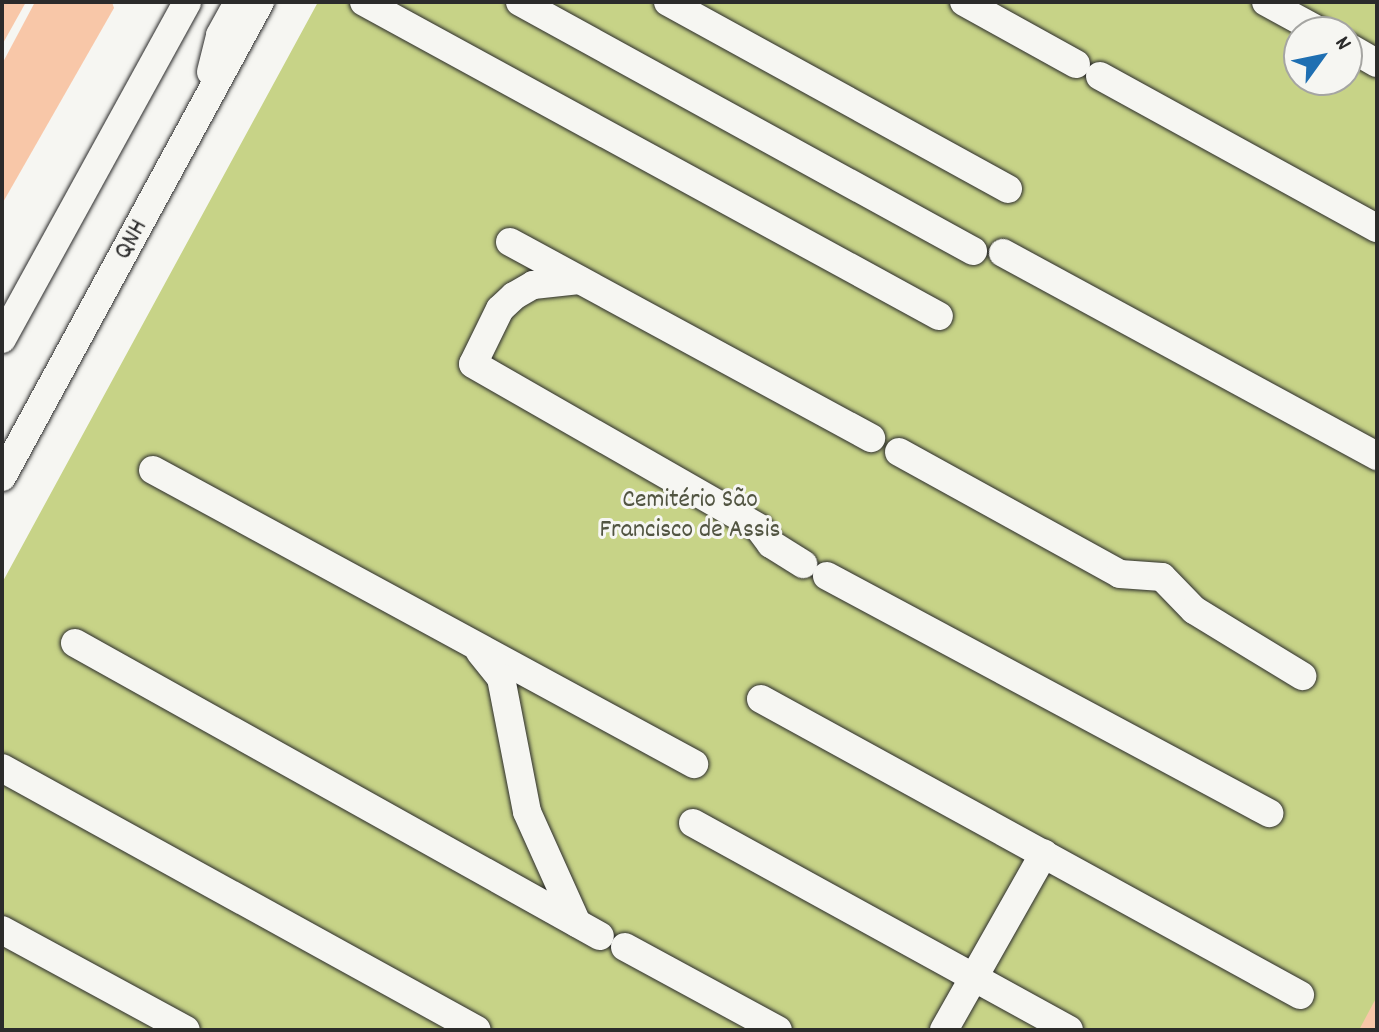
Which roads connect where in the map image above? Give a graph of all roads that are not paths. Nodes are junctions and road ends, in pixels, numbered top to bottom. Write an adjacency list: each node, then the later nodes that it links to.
1 (187, 2): 18 (street)
2 (238, 2): 10 (street)
3 (260, 2): 10 (street, QNH)
4 (364, 2): 17 (street)
5 (520, 2): 14 (street)
6 (668, 2): 11 (street)
7 (964, 2): 12 (street)
8 (1266, 2): 9 (street)
9 (1292, 16)
10 (201, 112): 23 (street, QNH)
11 (1008, 189)
12 (1377, 228)
13 (510, 242): 16 (street)
14 (973, 251)
15 (1003, 253): 21 (street)
16 (579, 280): 19 (street); 30 (street)
17 (939, 316)
18 (2, 339)
19 (871, 438)
20 (899, 452): 26 (street)
21 (1377, 456)
22 (153, 470): 25 (street)
23 (2, 477)
24 (75, 643): 34 (street)
25 (475, 645): 28 (street); 34 (street)
26 (1302, 676)
27 (761, 699): 32 (street)
28 (694, 764)
29 (2, 768): 38 (street)
30 (1269, 813)
31 (693, 823): 35 (street)
32 (1044, 853): 35 (street); 36 (street)
33 (2, 930): 37 (street)
34 (601, 935): 39 (street)
35 (974, 977): 40 (street); 41 (street)
36 (1300, 995)
37 (186, 1030)
38 (477, 1030)
39 (778, 1030)
40 (944, 1030)
41 (1069, 1030)

